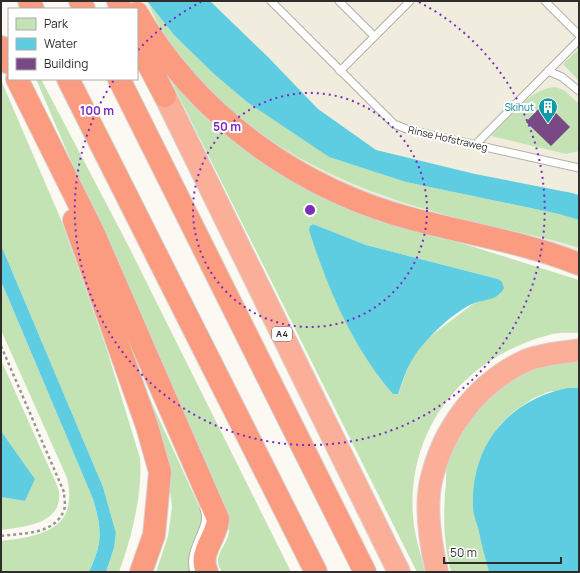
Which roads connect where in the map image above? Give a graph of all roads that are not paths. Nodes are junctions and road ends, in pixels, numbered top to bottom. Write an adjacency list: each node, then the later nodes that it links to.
1 (271, 1): 12 (lane, Rinse Hofstraweg)
2 (339, 1): 7 (lane)
3 (410, 1): 7 (lane)
4 (545, 1): 6 (lane)
5 (138, 15): 21 (highway)
6 (579, 35)
7 (374, 36): 12 (lane)
8 (579, 40): 13 (lane)
9 (138, 44): 29 (highway, A4)
10 (1, 47): 11 (highway)
11 (8, 61)
12 (340, 70): 19 (lane, Rinse Hofstraweg)
13 (548, 71): 17 (lane); 19 (lane)
14 (17, 80): 18 (highway)
15 (69, 80): 27 (highway)
16 (119, 80): 28 (highway)
17 (579, 91)
18 (38, 122): 23 (highway); 24 (highway)
19 (475, 145): 20 (lane, Rinse Hofstraweg)
20 (579, 168)
21 (579, 264)
22 (579, 350): 30 (highway)
23 (197, 471): 25 (lane); 26 (highway)
24 (141, 572)
25 (194, 572)
26 (207, 572)
27 (316, 572)
28 (365, 572)
29 (400, 572)
30 (437, 572)

